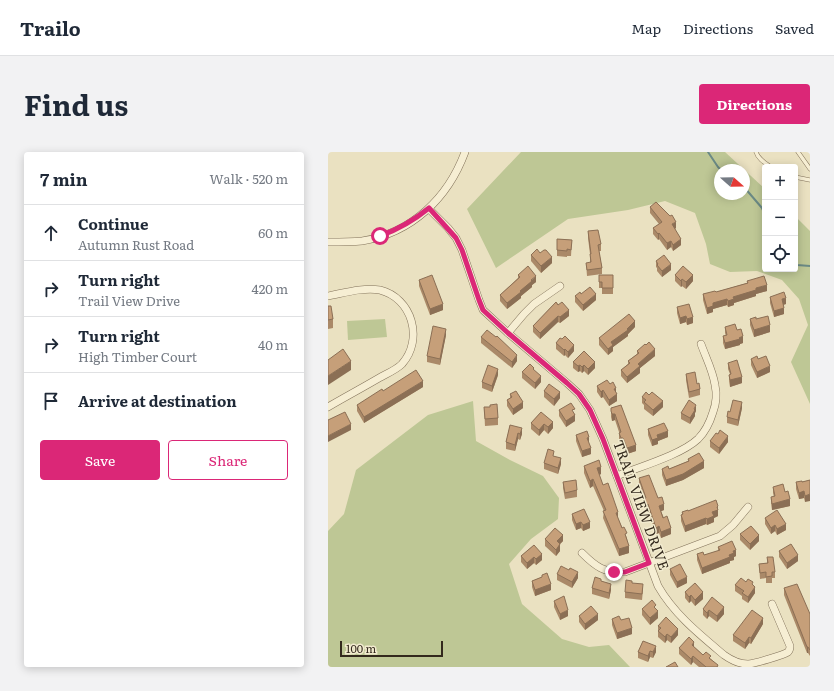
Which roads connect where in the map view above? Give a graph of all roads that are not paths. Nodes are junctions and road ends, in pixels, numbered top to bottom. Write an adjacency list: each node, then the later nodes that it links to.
1 (464, 152): 8 (street)
2 (756, 152): 4 (lane)
3 (798, 152): 5 (lane)
4 (766, 164)
5 (810, 169)
6 (798, 178): 7 (lane)
7 (810, 180)
8 (429, 208): 9 (street); 12 (street, TRAIL VIEW DRIVE)
9 (328, 242)
10 (560, 286): 12 (street)
11 (328, 296): 14 (street)
12 (508, 333): 15 (street, TRAIL VIEW DRIVE)
13 (701, 344): 15 (street)
14 (328, 407)
15 (617, 476): 18 (street, TRAIL VIEW DRIVE)
16 (748, 507): 18 (street)
17 (582, 553): 18 (street)
18 (649, 563): 19 (street, TRAIL VIEW DRIVE)
19 (772, 604)

